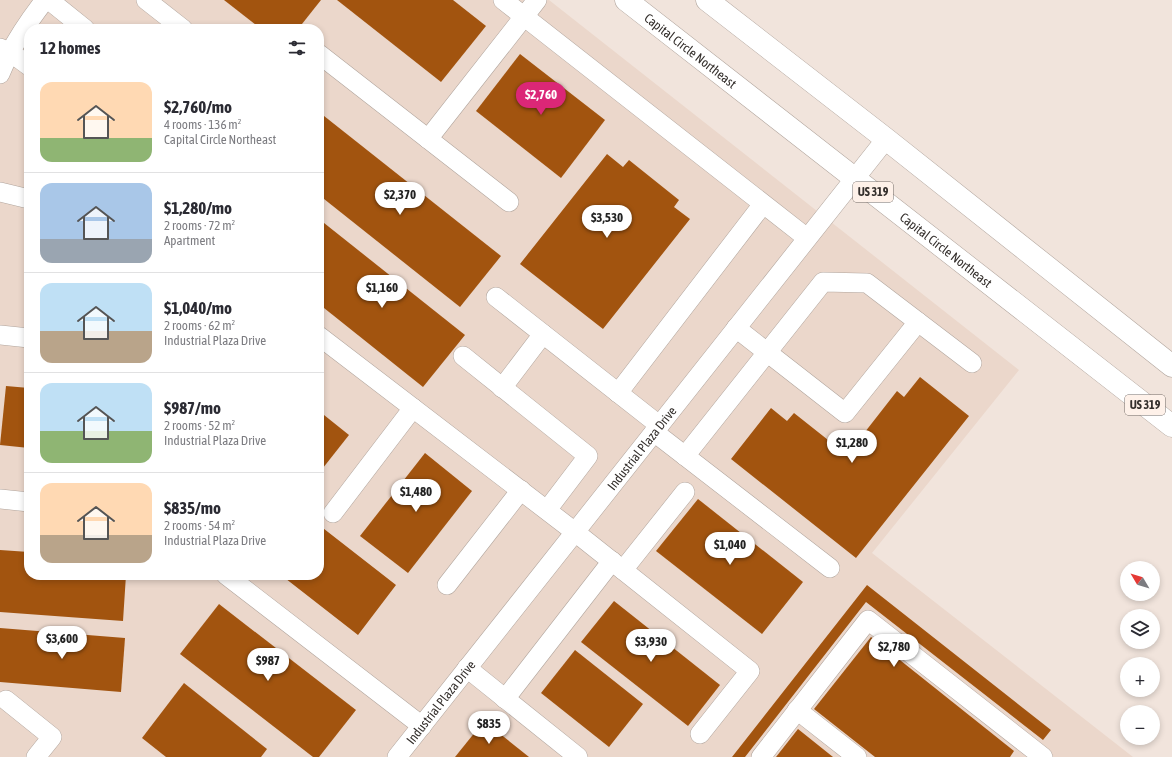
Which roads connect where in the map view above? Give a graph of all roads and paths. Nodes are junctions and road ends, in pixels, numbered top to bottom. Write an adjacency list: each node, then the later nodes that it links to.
1 (45, 0): 9 (street)
2 (49, 0): 10 (street)
3 (146, 0): 11 (street)
4 (503, 0): 8 (street)
5 (537, 0): 8 (street)
6 (626, 0): 19 (main road, Capital Circle Northeast / US 319)
7 (707, 0): 18 (main road)
8 (524, 16): 17 (street); 23 (street)
9 (25, 24)
10 (79, 24)
11 (177, 24)
12 (24, 26): 13 (street)
13 (5, 50): 15 (street); 16 (street)
14 (324, 58): 17 (street)
15 (24, 63)
16 (0, 74)
17 (428, 139): 22 (street)
18 (886, 139): 19 (street, Industrial Plaza Drive); 35 (main road)
19 (854, 178): 24 (street, Industrial Plaza Drive); 39 (main road, Capital Circle Northeast / US 319)
20 (0, 192): 21 (street)
21 (24, 198)
22 (509, 202)
23 (763, 204): 24 (street); 37 (street)
24 (807, 238): 27 (street, Industrial Plaza Drive)
25 (496, 297): 28 (street)
26 (918, 322): 32 (street); 32 (street); 34 (street)
27 (736, 328): 32 (street); 40 (street, Industrial Plaza Drive)
28 (543, 334): 36 (street); 37 (street)
29 (0, 335): 30 (street)
30 (24, 337)
31 (324, 340): 38 (street)
32 (768, 352): 41 (street)
33 (463, 356): 36 (street)
34 (972, 363)
35 (1172, 366)
36 (502, 388): 46 (street)
37 (618, 393): 40 (street)
38 (414, 408): 42 (street); 47 (street)
39 (1172, 426)
40 (657, 428): 41 (street); 48 (street, Industrial Plaza Drive)
41 (685, 456): 50 (street)
42 (521, 490): 46 (street); 52 (street)
43 (686, 492): 49 (street)
44 (0, 499): 45 (street)
45 (24, 501)
46 (547, 510): 48 (street)
47 (333, 513)
48 (575, 532): 49 (street); 53 (street, Industrial Plaza Drive)
49 (618, 566): 54 (street); 58 (street)
50 (830, 568)
51 (232, 580): 57 (street)
52 (447, 585)
53 (467, 668): 54 (street); 57 (street, Industrial Plaza Drive)
54 (506, 699): 62 (street)
55 (6, 700): 60 (street)
56 (797, 710): 59 (street); 63 (street); 64 (street)
57 (422, 726): 61 (street, Industrial Plaza Drive)
58 (700, 734)
59 (1040, 756)
60 (36, 757)
61 (397, 757)
62 (578, 757)
63 (761, 757)
64 (857, 757)

